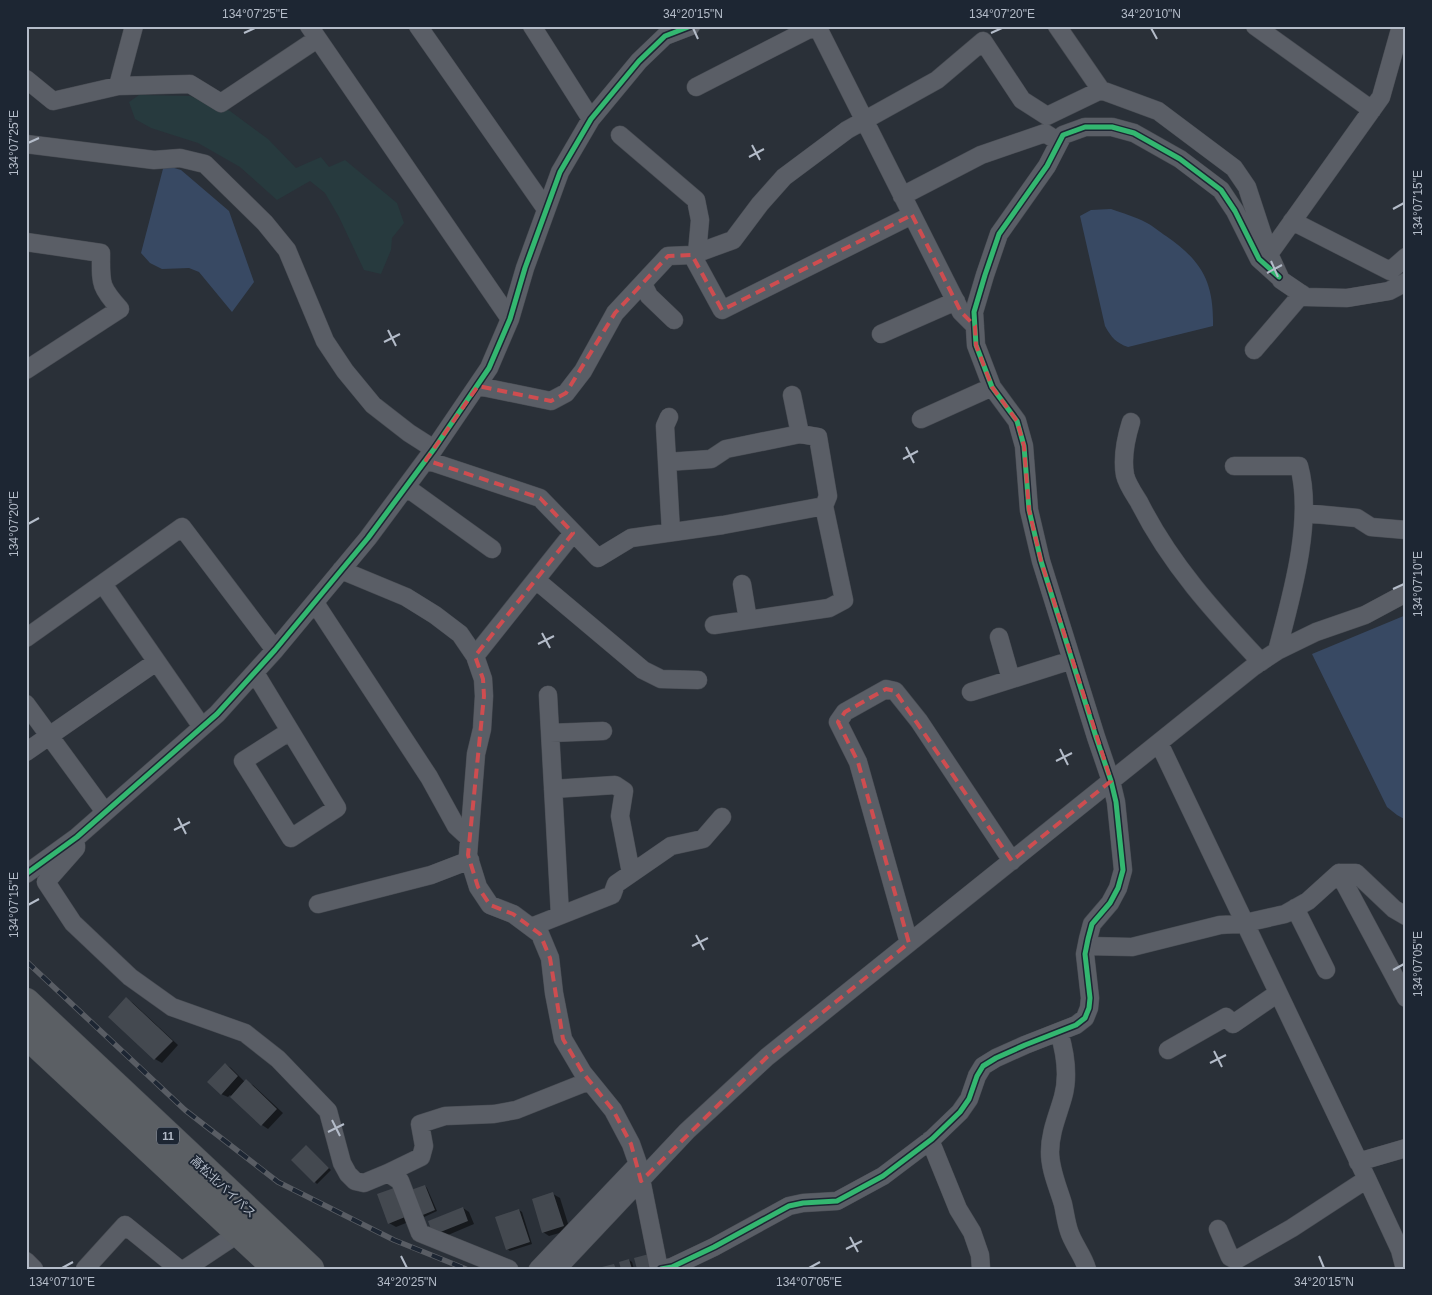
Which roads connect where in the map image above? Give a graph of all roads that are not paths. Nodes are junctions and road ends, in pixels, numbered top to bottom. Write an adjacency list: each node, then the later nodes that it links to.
1 (134, 26): 11 (street)
2 (418, 26): 21 (street)
3 (691, 26): 15 (street)
4 (816, 26): 12 (street); 16 (street)
5 (1056, 26): 13 (street)
6 (1254, 26): 14 (street)
7 (1402, 26): 14 (street)
8 (536, 27): 15 (street)
9 (313, 32): 11 (street); 33 (street)
10 (26, 79): 11 (street)
11 (118, 86)
12 (696, 87)
13 (1101, 90): 16 (street); 26 (street)
14 (1372, 110): 23 (street)
15 (591, 119): 21 (street)
16 (864, 121): 20 (street); 25 (street)
17 (620, 135): 25 (street)
18 (1059, 142): 20 (street); 28 (street); 35 (street)
19 (26, 144): 46 (street)
20 (902, 196): 22 (street)
21 (546, 209): 33 (street)
22 (912, 215): 25 (street); 32 (street)
23 (1292, 221): 26 (street); 27 (street)
24 (26, 242): 38 (street)
25 (694, 254): 30 (street)
26 (1269, 254): 28 (street)
27 (1406, 257)
28 (1280, 277): 31 (street)
29 (1406, 282): 31 (street)
30 (643, 284): 34 (street); 39 (street)
31 (1302, 294): 37 (street)
32 (956, 301): 35 (street); 36 (street)
33 (510, 318): 39 (street)
34 (674, 320)
35 (975, 326): 40 (street)
36 (881, 334)
37 (1254, 350)
38 (26, 370)
39 (478, 386): 46 (street)
40 (992, 387): 43 (street); 69 (street)
41 (792, 395): 45 (street)
42 (669, 417): 47 (street)
43 (921, 420)
44 (1131, 422): 71 (street)
45 (800, 434): 47 (street); 50 (street)
46 (430, 454): 49 (street); 54 (street)
47 (667, 462): 53 (street)
48 (1234, 466): 51 (street)
49 (406, 487): 55 (street); 56 (street)
50 (824, 506): 53 (street); 62 (street)
51 (1304, 513): 52 (street); 67 (street)
52 (1406, 530)
53 (671, 532): 54 (street)
54 (574, 533): 57 (street)
55 (492, 549)
56 (341, 570): 61 (street); 68 (street)
57 (536, 580): 68 (street); 74 (street)
58 (103, 584): 65 (street); 66 (street); 70 (street)
59 (742, 584): 62 (street)
60 (1406, 593): 67 (street)
61 (315, 603): 66 (street); 90 (street)
62 (748, 620): 63 (street)
63 (714, 625)
64 (999, 637): 73 (street)
65 (26, 638)
66 (275, 650): 72 (street)
67 (1277, 651): 71 (street)
68 (475, 656): 90 (street)
69 (1072, 660): 73 (street); 85 (street)
70 (156, 662): 78 (street); 82 (street)
71 (1261, 662): 83 (street)
72 (254, 673): 78 (street); 79 (street)
73 (1011, 679): 75 (street)
74 (698, 680)
75 (971, 692)
76 (548, 695): 81 (street)
77 (26, 704): 82 (street)
78 (202, 727): 87 (street)
79 (290, 731): 79 (street)
80 (603, 731): 81 (street)
81 (550, 733): 86 (street)
82 (49, 736): 84 (street); 87 (street)
83 (1159, 743): 85 (street); 100 (street)
84 (26, 752)
85 (1111, 781): 92 (street); 103 (street)
86 (553, 789): 93 (street); 98 (street)
87 (104, 812): 89 (street)
88 (722, 817): 93 (street)
89 (77, 838): 95 (street); 116 (street)
90 (469, 838): 91 (street)
91 (470, 860): 96 (street); 101 (street)
92 (1012, 861): 102 (street); 102 (street)
93 (631, 873): 98 (street)
94 (1339, 873): 97 (street); 99 (street); 106 (street)
95 (26, 874)
96 (318, 904)
97 (1295, 908): 100 (street); 104 (street)
98 (560, 915): 101 (street)
99 (1406, 916)
100 (1245, 923): 103 (street); 105 (street)
101 (531, 927): 111 (street)
102 (909, 943): 115 (street)
103 (1087, 946): 108 (street)
104 (1326, 970)
105 (1278, 993): 110 (street); 114 (street)
106 (1406, 998)
107 (26, 1002): 127 (highway, 高松北バイパス / 11)
108 (1060, 1032): 112 (street); 133 (street)
109 (26, 1034): 119 (highway, 高松北バイパス / 11)
110 (1168, 1050)
111 (589, 1081): 115 (street); 116 (street)
112 (930, 1140): 131 (street); 132 (street)
113 (1406, 1148): 114 (street)
114 (1358, 1162): 117 (street)
115 (639, 1172): 129 (street); 130 (street); 131 (street)
116 (388, 1173): 128 (street)
117 (1367, 1179): 118 (street); 120 (street)
118 (1218, 1229)
119 (239, 1233): 125 (street); 126 (highway, 高松北バイパス / 11)
120 (1403, 1249): 134 (street)
121 (26, 1261): 122 (street)
122 (34, 1269)
123 (85, 1269): 124 (street)
124 (179, 1269)
125 (185, 1269)
126 (278, 1269)
127 (310, 1269)
128 (509, 1269)
129 (538, 1269)
130 (558, 1269)
131 (660, 1269)
132 (981, 1269)
133 (1087, 1269)
134 (1405, 1269)

